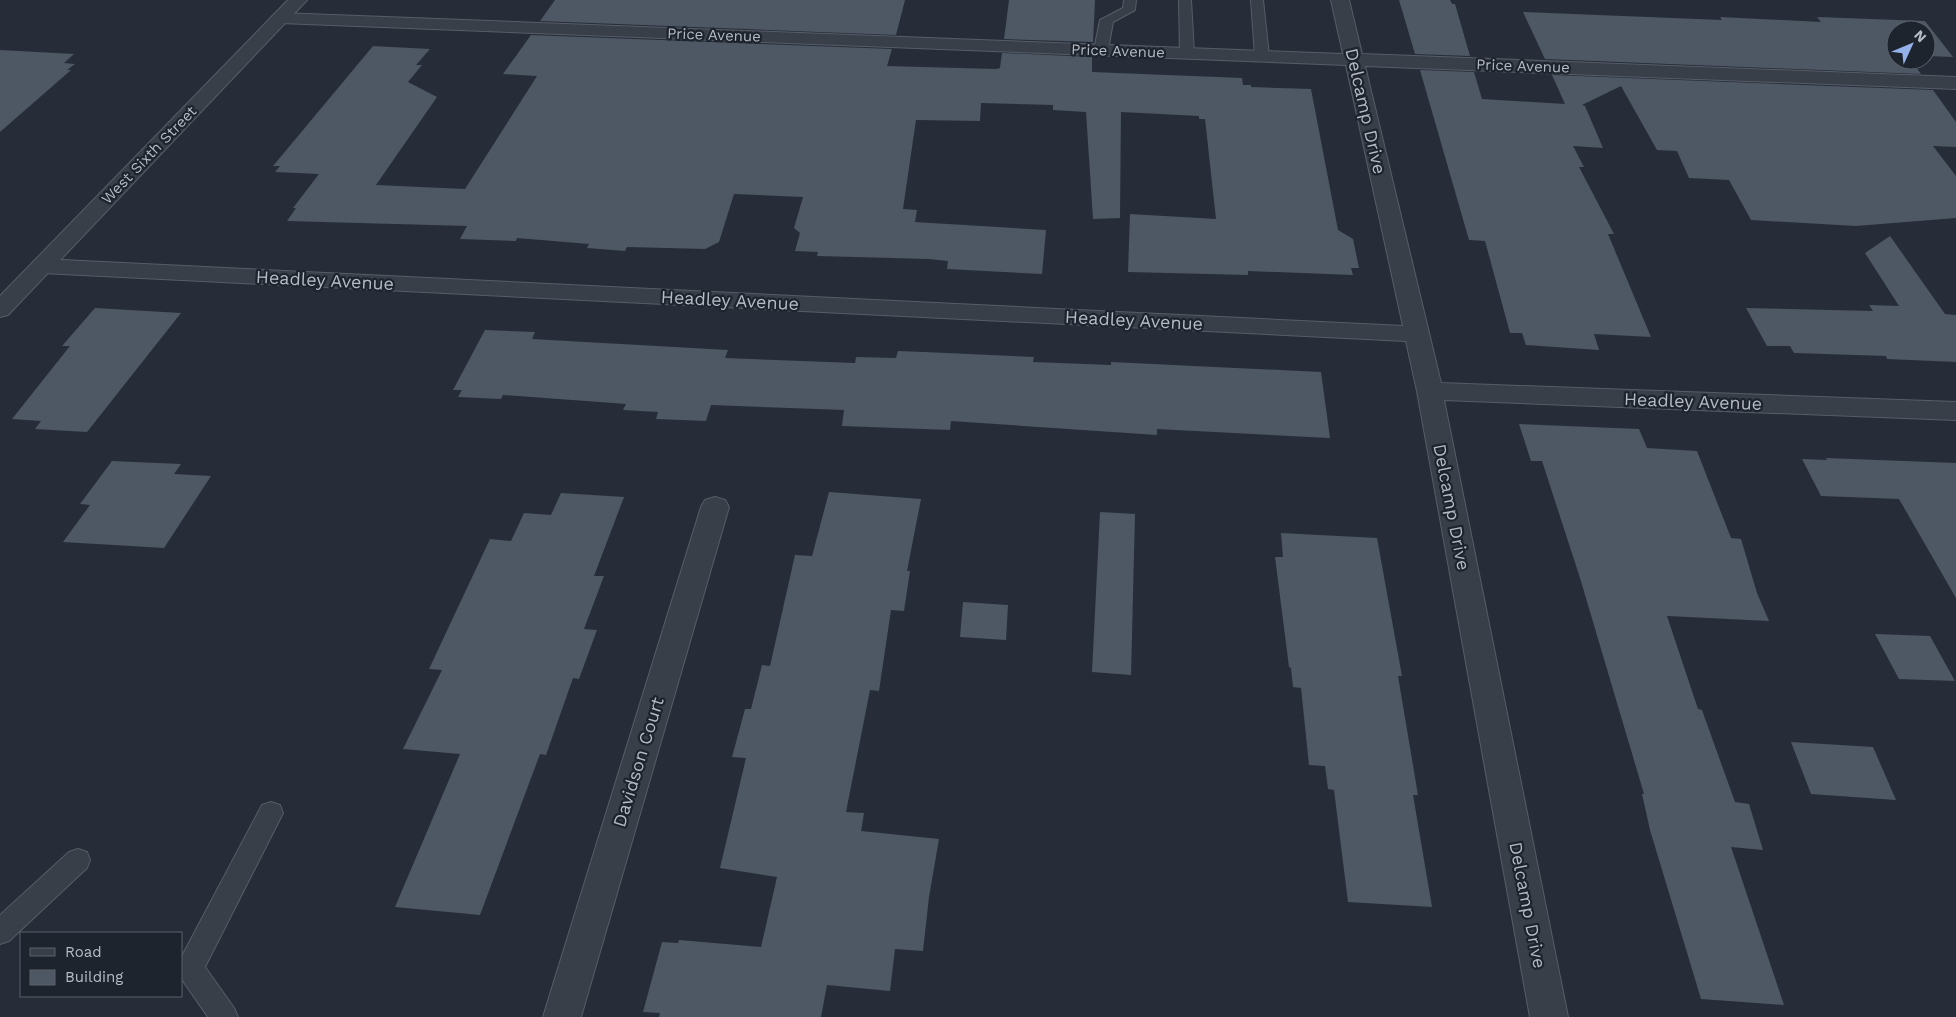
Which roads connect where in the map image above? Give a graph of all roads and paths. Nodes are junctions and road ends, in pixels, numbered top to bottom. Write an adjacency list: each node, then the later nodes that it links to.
1 (298, 0): 6 (street, West Sixth Street)
2 (1130, 0): 7 (lane)
3 (1185, 0): 8 (lane)
4 (1257, 0): 9 (lane)
5 (1340, 0): 10 (street, Delcamp Drive)
6 (280, 18): 7 (street, Price Avenue); 12 (street, West Sixth Street)
7 (1101, 50): 8 (street, Price Avenue)
8 (1187, 53): 9 (street, Price Avenue)
9 (1262, 56): 10 (street, Price Avenue)
10 (1354, 60): 11 (street, Price Avenue); 14 (street, Delcamp Drive)
11 (1956, 83)
12 (42, 266): 13 (street, West Sixth Street); 14 (street, Headley Avenue)
13 (0, 310)
14 (1417, 334): 15 (street, Delcamp Drive)
15 (1430, 391): 16 (street, Headley Avenue); 23 (street, Delcamp Drive)
16 (1956, 411)
17 (715, 507): 22 (street, Davidson Court)
18 (271, 813): 21 (lane)
19 (78, 860): 20 (lane)
20 (0, 932)
21 (224, 1017)
22 (562, 1017)
23 (1549, 1017)

